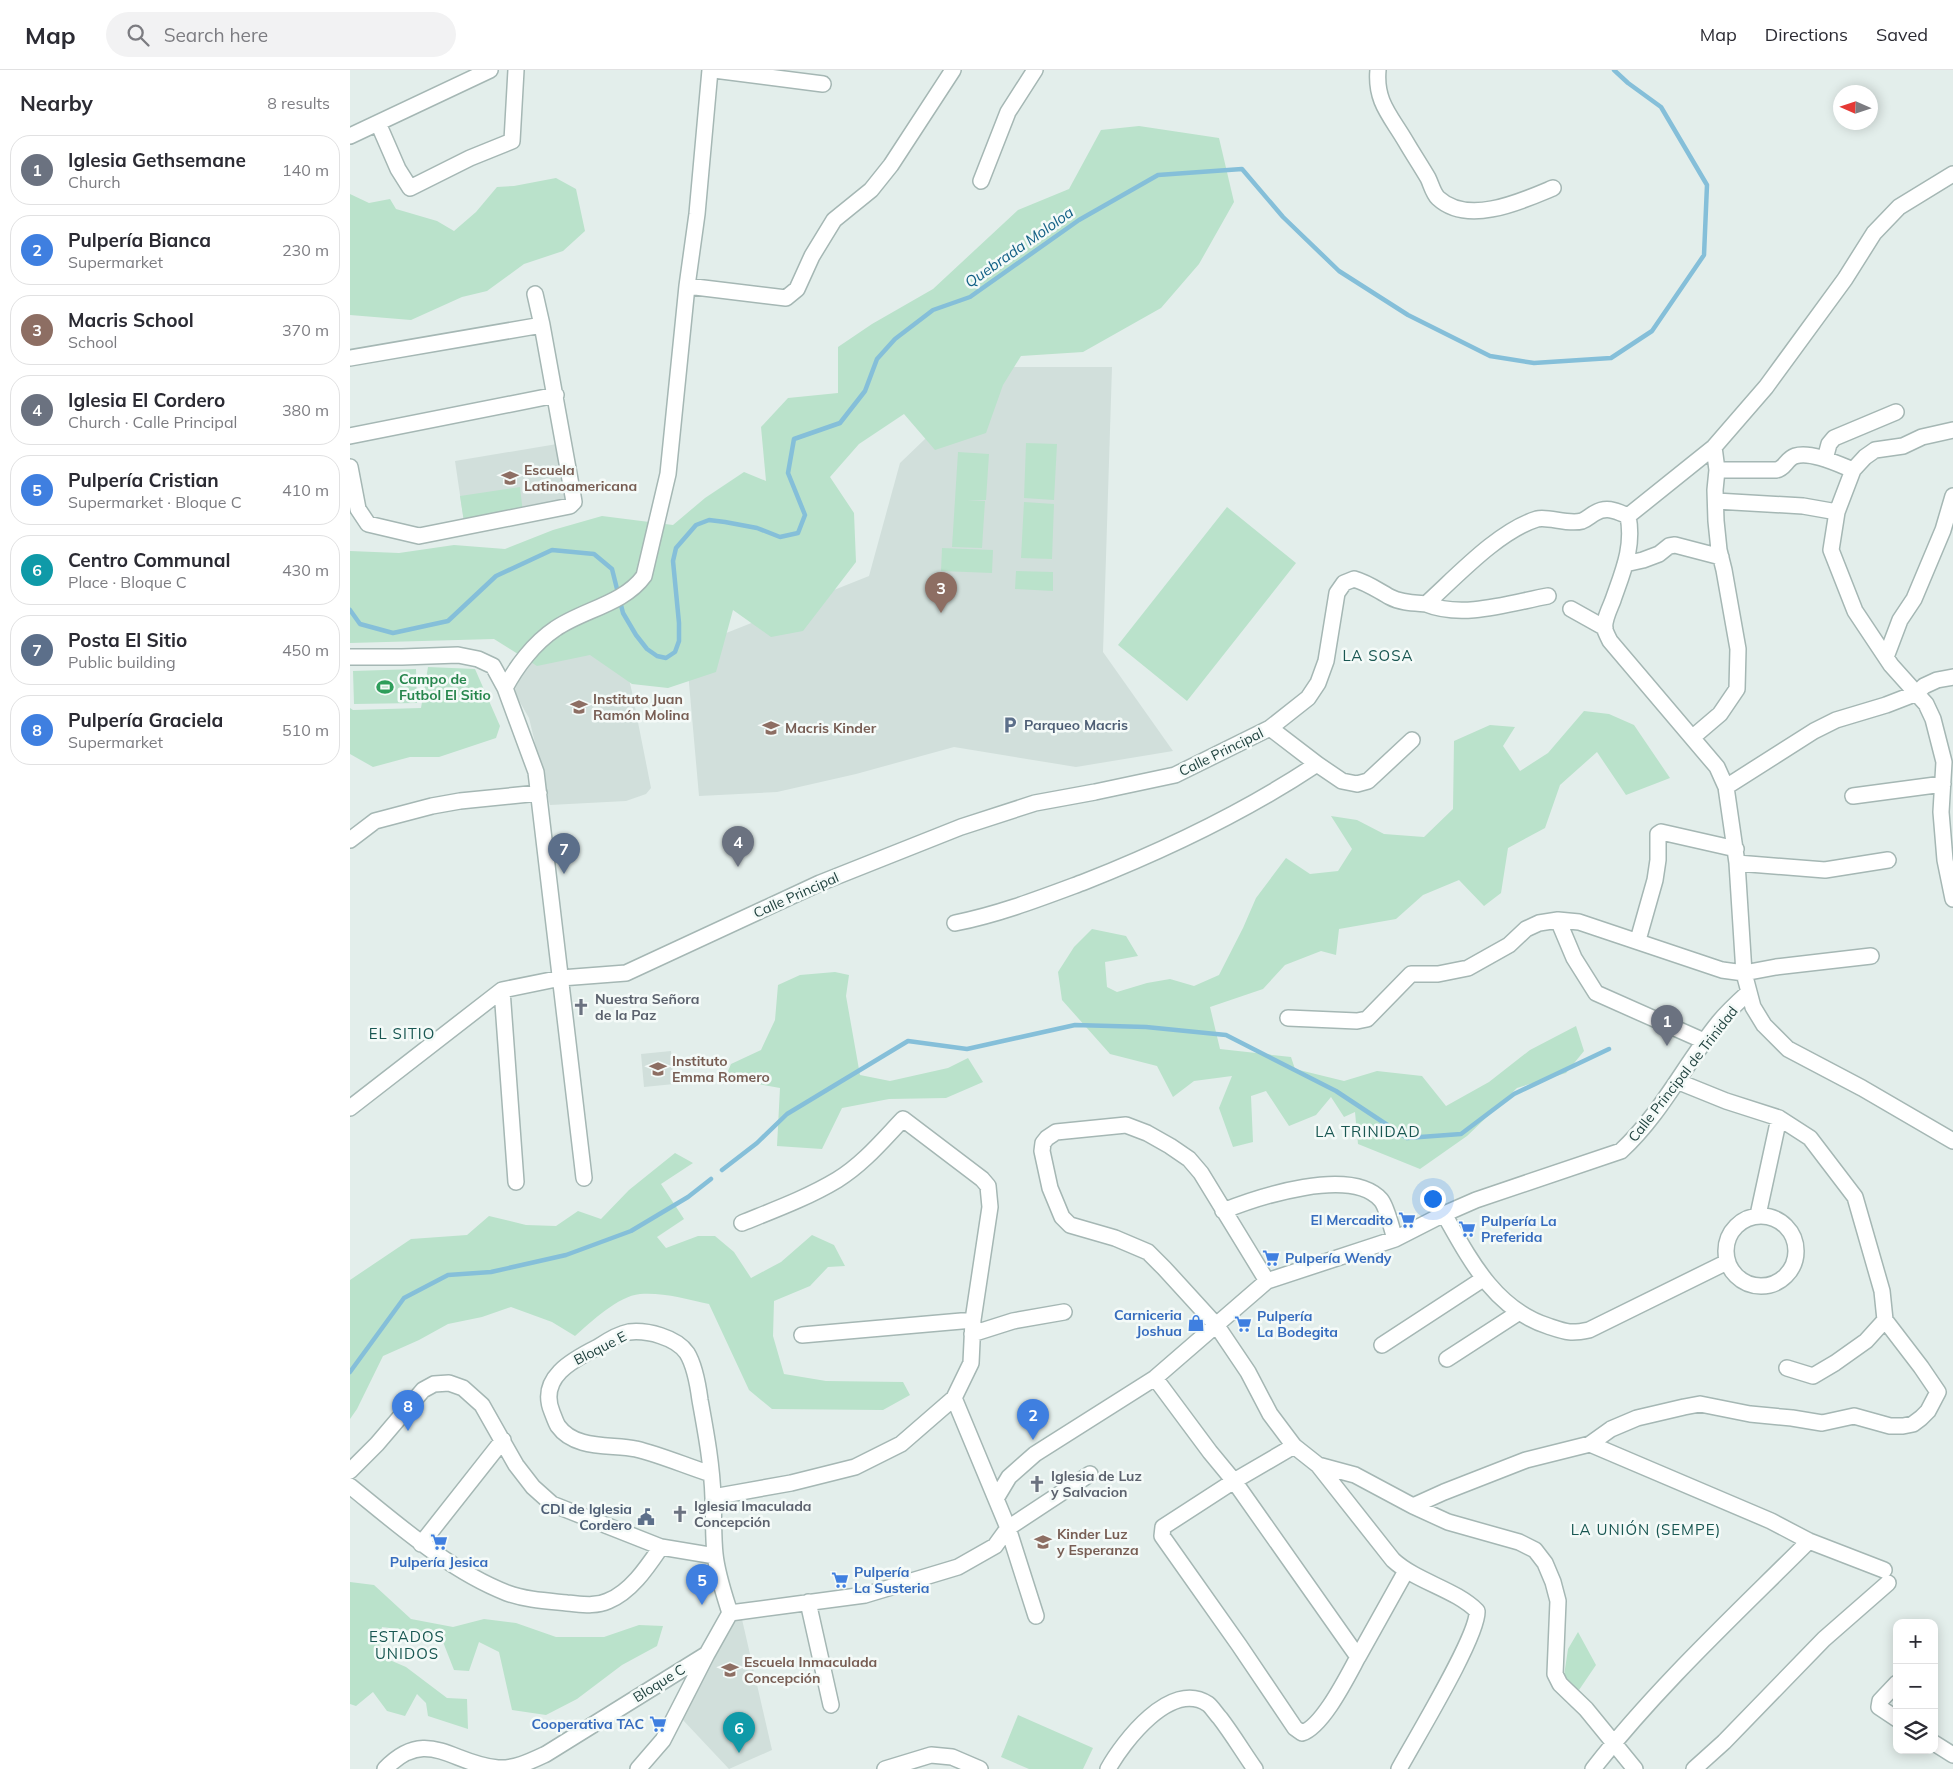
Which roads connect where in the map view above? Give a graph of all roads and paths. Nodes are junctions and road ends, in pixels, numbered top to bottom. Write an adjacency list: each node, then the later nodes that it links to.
1 (490, 70): 9 (street)
2 (516, 70): 9 (street)
3 (710, 70): 14 (street)
4 (714, 70): 8 (street)
5 (953, 70): 14 (street)
6 (1035, 70): 12 (street)
7 (1378, 70): 13 (street)
8 (823, 84)
9 (378, 123): 10 (street)
10 (350, 136)
11 (1953, 174): 22 (street)
12 (981, 181)
13 (1553, 188)
14 (686, 286): 40 (street)
15 (535, 294): 16 (street)
16 (542, 326): 17 (street); 18 (street)
17 (350, 358)
18 (556, 395): 21 (street); 24 (street)
19 (1896, 412): 23 (street)
20 (1953, 430): 26 (street)
21 (350, 436)
22 (1714, 447): 25 (street); 30 (street)
23 (1825, 459): 25 (street); 26 (street)
24 (350, 467)
25 (1717, 470): 28 (street)
26 (1853, 470): 29 (street)
27 (1953, 496): 38 (street)
28 (1716, 502): 29 (street); 31 (street)
29 (1837, 512): 38 (street)
30 (1628, 516): 32 (street); 34 (street)
31 (1721, 557): 32 (street); 43 (street)
32 (1625, 564): 36 (street)
33 (1548, 596): 34 (street, Calle Principal)
34 (1426, 604): 42 (street, Calle Principal)
35 (1571, 609): 36 (street)
36 (1605, 628): 43 (street)
37 (350, 656): 40 (street)
38 (1886, 657): 41 (street)
39 (1953, 677): 41 (street)
40 (505, 688): 48 (street)
41 (1917, 693): 46 (street); 47 (street)
42 (1270, 728): 45 (street); 59 (street, Calle Principal)
43 (1692, 737): 47 (street)
44 (1412, 740): 45 (street)
45 (1317, 764): 55 (street)
46 (1943, 784): 49 (street); 53 (street)
47 (1726, 787): 51 (street)
48 (539, 793): 50 (street); 59 (street)
49 (1854, 796)
50 (350, 840)
51 (1736, 856): 52 (street); 56 (street); 58 (street)
52 (1888, 860)
53 (1953, 899)
54 (1558, 920): 56 (street); 62 (street); 63 (street)
55 (955, 923)
56 (1638, 940): 58 (street)
57 (1871, 956): 58 (street)
58 (1744, 973): 61 (street)
59 (561, 978): 60 (street, Calle Principal); 68 (street)
60 (502, 990): 65 (street, Calle Principal); 69 (street)
61 (1749, 992): 63 (street, Calle Principal de Trinidad); 67 (street)
62 (1288, 1018)
63 (1704, 1041): 64 (street, Calle Principal de Trinidad)
64 (1678, 1082): 66 (street); 71 (street, Calle Principal de Trinidad)
65 (350, 1108)
66 (1779, 1118): 72 (street); 80 (street)
67 (1953, 1141)
68 (584, 1178)
69 (516, 1182)
70 (1223, 1211): 74 (street); 77 (street); 81 (street)
71 (1444, 1214): 74 (street, Calle Principal de Trinidad); 76 (street)
72 (1758, 1216): 75 (street); 75 (street)
73 (742, 1224): 82 (street)
74 (1395, 1239): 77 (street, Calle Principal de Trinidad)
75 (1727, 1262): 79 (street)
76 (1483, 1279): 79 (street); 84 (street)
77 (1267, 1281): 81 (street, Calle Principal de Trinidad)
78 (1064, 1312): 82 (street)
79 (1518, 1314): 85 (street)
80 (1885, 1320): 86 (street); 90 (street)
81 (1217, 1326): 87 (street, Calle Principal de Trinidad); 91 (street)
82 (973, 1327): 83 (street); 88 (street)
83 (802, 1335)
84 (1382, 1345)
85 (1448, 1359)
86 (1787, 1368)
87 (1156, 1378): 96 (street); 99 (street, Calle Principal de Trinidad)
88 (954, 1398): 98 (street); 99 (street)
89 (503, 1440): 93 (street); 103 (street); 104 (street)
90 (1590, 1444): 100 (street); 102 (street)
91 (1294, 1446): 92 (street); 96 (street)
92 (1318, 1465): 100 (street); 106 (street)
93 (350, 1471)
94 (711, 1474): 94 (street, Bloque E); 98 (street, Bloque E)
95 (1090, 1474): 101 (street)
96 (1234, 1481): 111 (street); 111 (street)
97 (350, 1486): 103 (street)
98 (713, 1496): 105 (street, Bloque E)
99 (997, 1497): 101 (street)
100 (1413, 1506): 115 (street)
101 (1008, 1528): 107 (street); 109 (street)
102 (1809, 1541): 115 (street); 127 (street)
103 (421, 1544): 104 (street)
104 (661, 1547): 105 (street)
105 (715, 1556): 108 (street, Bloque E)
106 (1406, 1571): 111 (street); 124 (street)
107 (808, 1602): 108 (street); 113 (street)
108 (730, 1613): 110 (street, Bloque C)
109 (1036, 1616)
110 (707, 1654): 119 (street, Bloque C); 120 (street)
111 (1358, 1657)
112 (1893, 1687): 114 (street)
113 (832, 1704)
114 (1893, 1717)
115 (1614, 1743): 125 (street); 126 (street)
116 (1938, 1745): 117 (street)
117 (1953, 1754)
118 (1251, 1768): 123 (street)
119 (385, 1769)
120 (638, 1769)
121 (885, 1769): 122 (street)
122 (980, 1769)
123 (1108, 1769)
124 (1398, 1769)
125 (1593, 1769)
126 (1635, 1769)
127 (1694, 1769)

